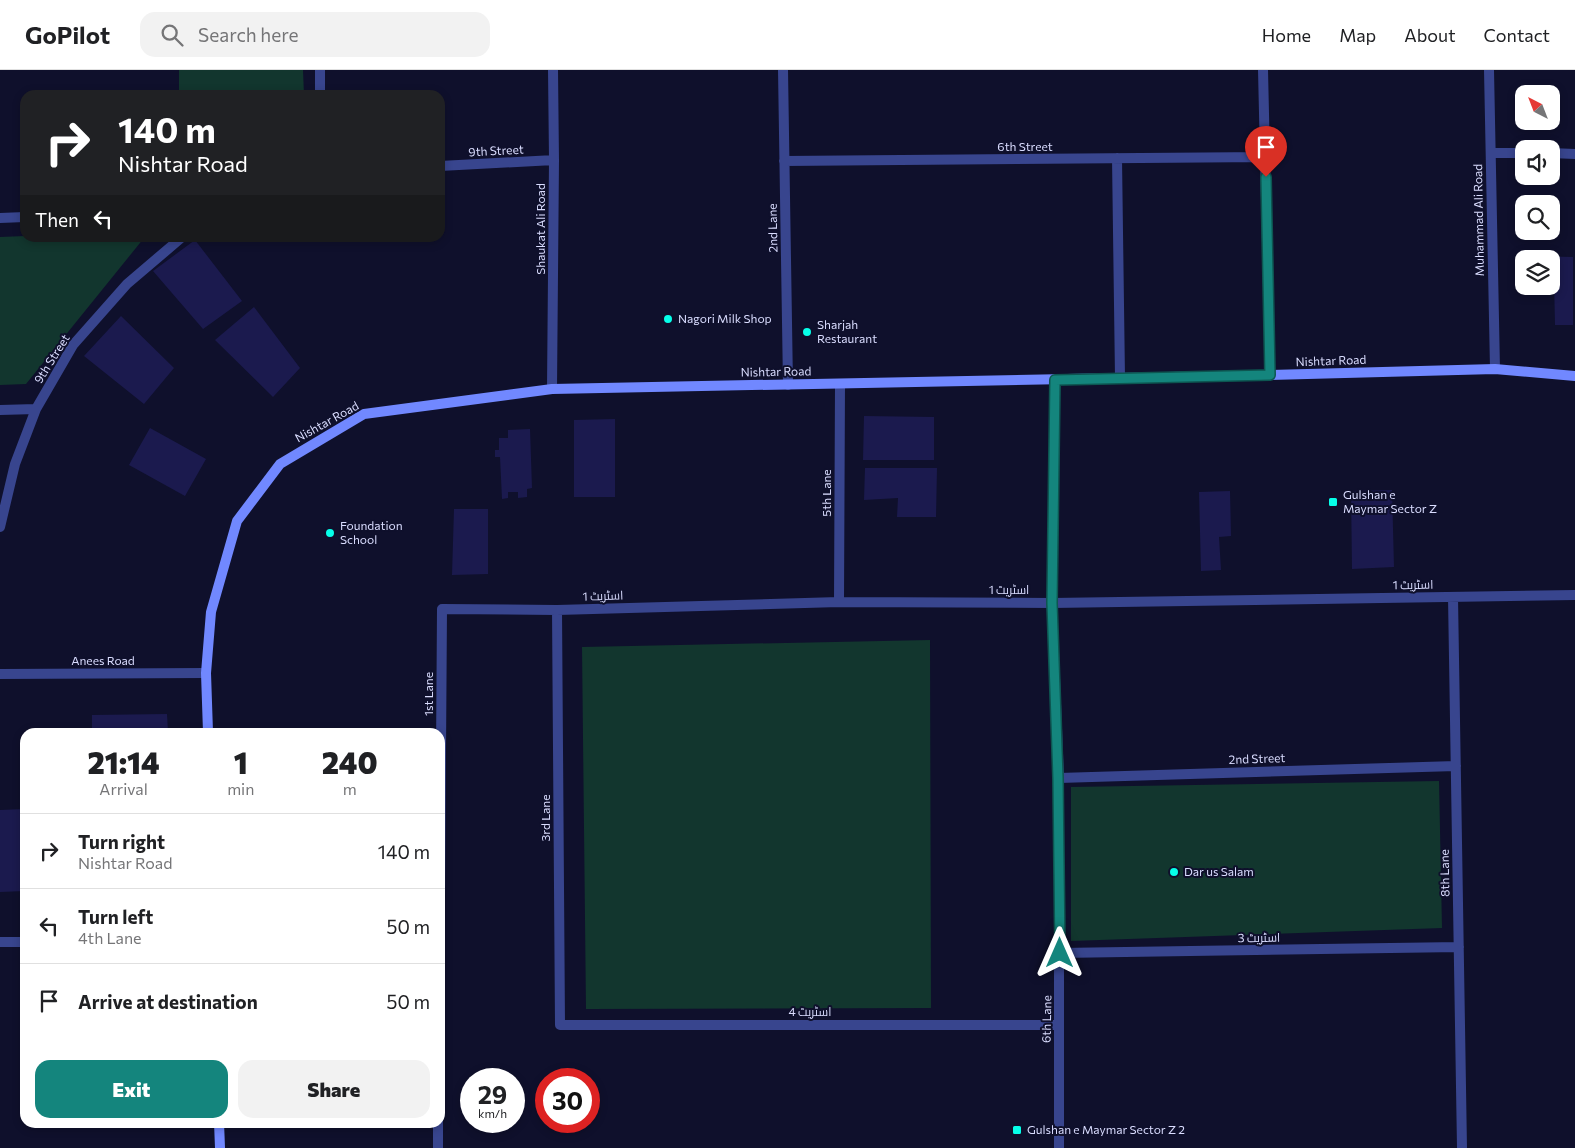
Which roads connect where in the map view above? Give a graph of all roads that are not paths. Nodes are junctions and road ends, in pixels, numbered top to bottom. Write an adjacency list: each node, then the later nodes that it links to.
1 (320, 70): 6 (street)
2 (553, 70): 13 (street, Shaukat Ali Road)
3 (783, 70): 14 (street, 2nd Lane)
4 (1263, 70): 11 (street)
5 (1489, 70): 7 (street, Muhammad Ali Road)
6 (320, 90)
7 (1491, 153): 8 (street); 19 (street, Muhammad Ali Road)
8 (1515, 153)
9 (1560, 153): 10 (street)
10 (1575, 154)
11 (1265, 157): 12 (street, 6th Street); 20 (street)
12 (1117, 158): 14 (street, 6th Street); 22 (street)
13 (554, 160): 15 (street, 9th Street); 26 (street, Shaukat Ali Road)
14 (784, 161): 25 (street, 2nd Lane)
15 (445, 166)
16 (20, 217): 17 (street)
17 (0, 218)
18 (176, 242): 27 (street, 9th Street)
19 (1495, 369): 20 (street, Nishtar Road); 21 (street, Nishtar Road)
20 (1270, 375): 22 (street, Nishtar Road)
21 (1575, 376)
22 (1120, 378): 23 (street, Nishtar Road)
23 (1055, 380): 24 (street, Nishtar Road); 33 (street, 6th Lane)
24 (840, 384): 25 (street, Nishtar Road); 32 (street, 5th Lane)
25 (788, 385): 26 (street, Nishtar Road)
26 (552, 389): 36 (street, Nishtar Road)
27 (36, 409): 28 (street); 29 (street, 9th Street)
28 (0, 410)
29 (0, 527)
30 (1575, 595): 31 (street, اسٹریٹ 1)
31 (1454, 597): 33 (street, اسٹریٹ 1); 40 (street, 8th Lane)
32 (839, 602): 33 (street, اسٹریٹ 1); 35 (street, اسٹریٹ 1)
33 (1052, 603): 41 (street, 6th Lane)
34 (442, 609): 35 (street, اسٹریٹ 1); 39 (street, 1st Lane)
35 (557, 610): 46 (street, 3rd Lane)
36 (206, 673): 37 (street, Anees Road); 38 (street, Nishtar Road)
37 (0, 674)
38 (208, 728)
39 (441, 728)
40 (1456, 766): 41 (street, 2nd Street); 44 (street, 8th Lane)
41 (1058, 778): 45 (street, 6th Lane)
42 (0, 942): 43 (street)
43 (20, 942)
44 (1459, 947): 45 (street, اسٹریٹ 3); 53 (street, 8th Lane)
45 (1060, 953): 47 (street, 6th Lane)
46 (560, 1025): 47 (street, اسٹریٹ 4)
47 (1059, 1025): 52 (street, 6th Lane)
48 (219, 1128): 50 (street)
49 (438, 1128): 51 (street)
50 (220, 1148)
51 (438, 1148)
52 (1059, 1148)
53 (1462, 1148)

